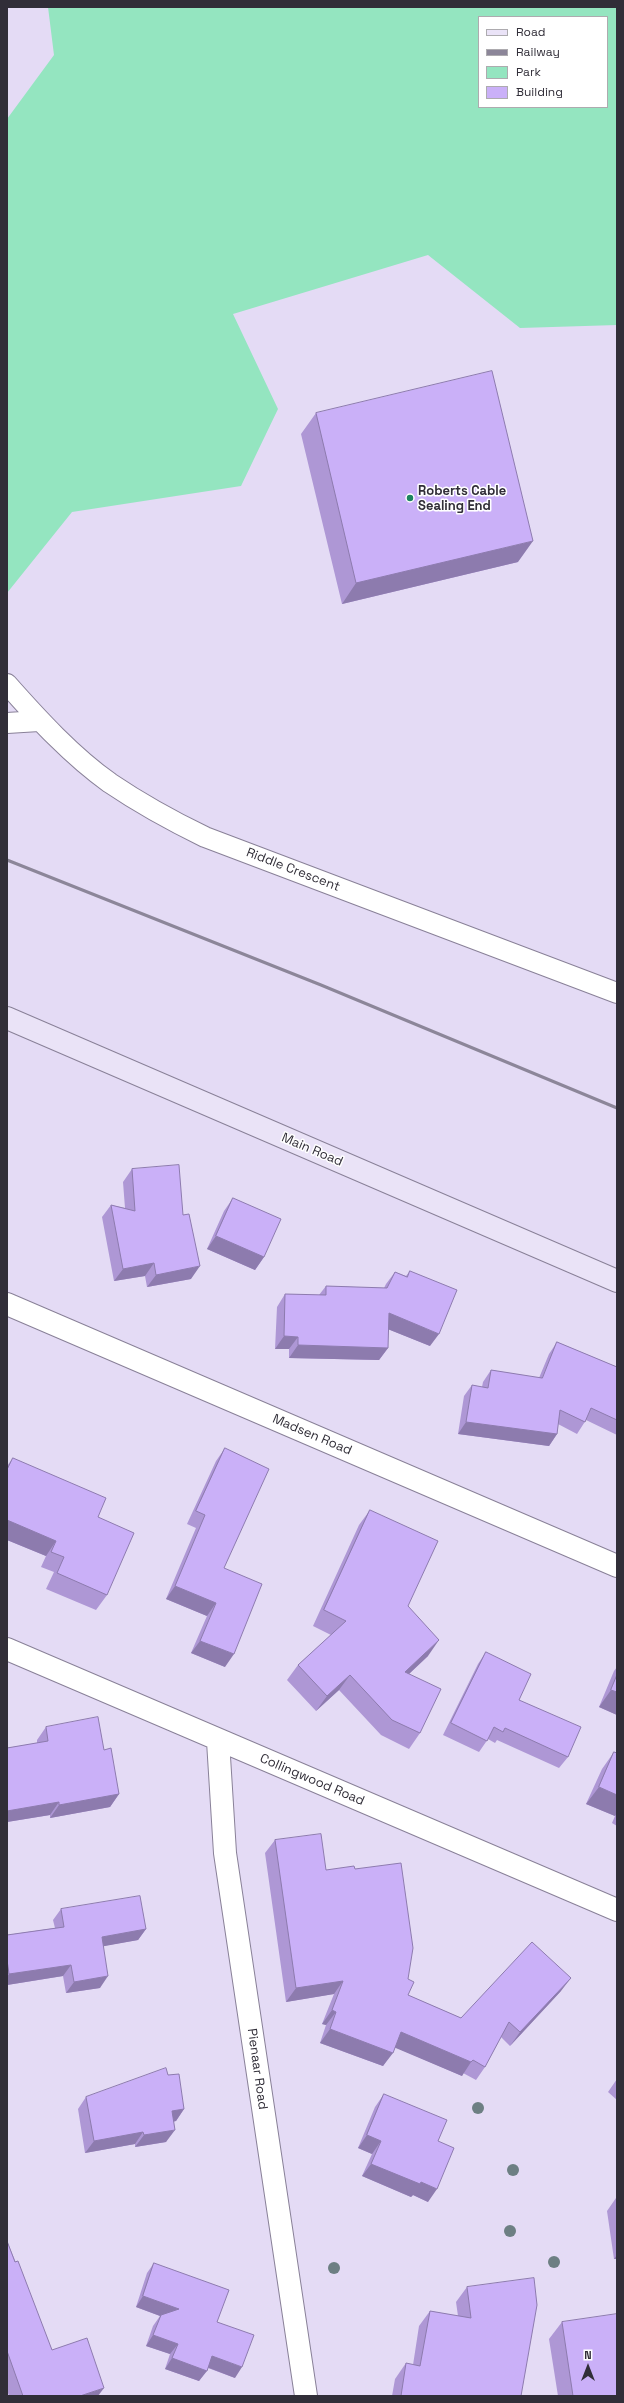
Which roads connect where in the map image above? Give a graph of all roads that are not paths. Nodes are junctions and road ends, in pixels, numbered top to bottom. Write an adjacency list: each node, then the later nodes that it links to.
1 (7, 684): 2 (lane, Riddle Crescent)
2 (39, 720): 3 (lane); 4 (lane, Riddle Crescent)
3 (7, 723)
4 (617, 992)
5 (7, 1018): 6 (main road, Main Road)
6 (617, 1281)
7 (7, 1304): 8 (street, Madsen Road)
8 (617, 1566)
9 (7, 1649): 10 (street, Collingwood Road)
10 (218, 1741): 11 (street, Collingwood Road); 12 (street, Pienaar Road)
11 (617, 1910)
12 (306, 2396)

